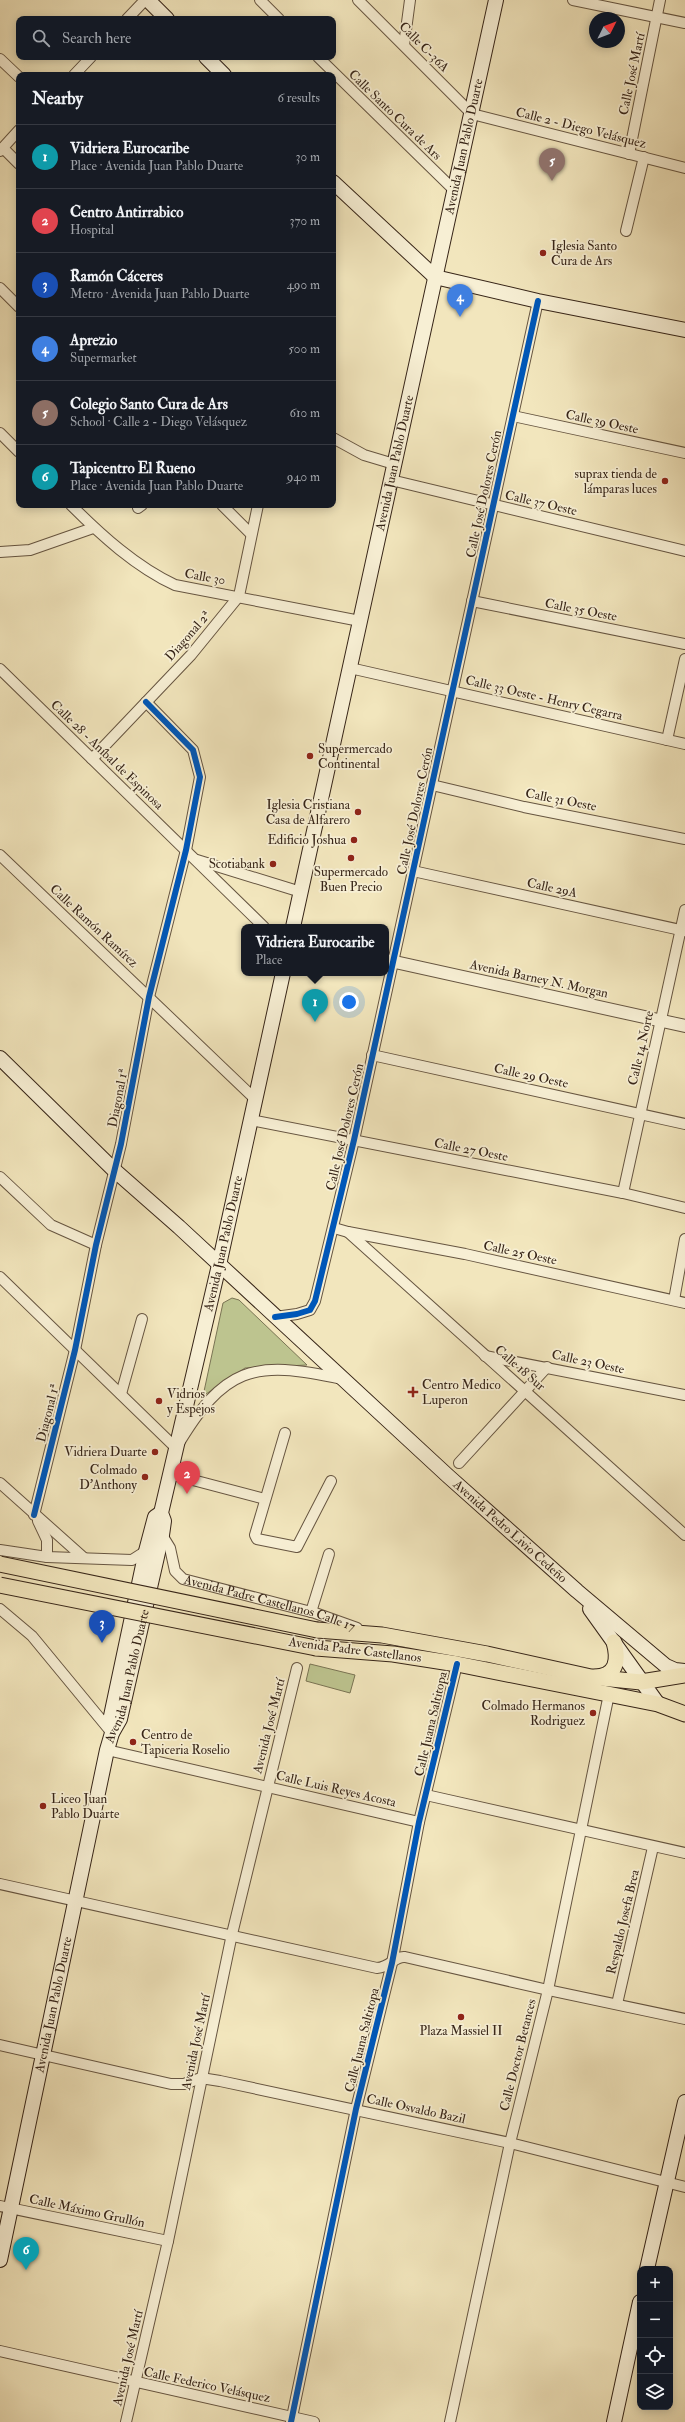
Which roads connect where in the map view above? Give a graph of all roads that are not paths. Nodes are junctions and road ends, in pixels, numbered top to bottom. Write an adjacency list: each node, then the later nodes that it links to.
1 (145, 0): 9 (street)
2 (148, 0): 10 (main road)
3 (260, 0): 11 (street)
4 (358, 0): 14 (street, Calle C-36A)
5 (410, 0): 14 (street)
6 (496, 0): 24 (main road, Avenida Juan Pablo Duarte)
7 (573, 0): 12 (street)
8 (660, 0): 12 (street, Calle José Martí)
9 (130, 16)
10 (164, 16)
11 (276, 16)
12 (657, 17): 13 (street); 27 (street, Calle José Martí)
13 (685, 23)
14 (404, 45): 24 (street, Calle C-36A)
15 (0, 59): 22 (street)
16 (88, 60): 19 (street)
17 (209, 60): 20 (main road)
18 (321, 60): 21 (street, Calle Santo Cura de Ars)
19 (77, 72)
20 (221, 72)
21 (333, 72)
22 (16, 74)
23 (336, 75): 32 (street, Calle Santo Cura de Ars)
24 (472, 114): 27 (street, Calle 2 - Diego Velásquez); 32 (main road, Avenida Juan Pablo Duarte)
25 (16, 133): 26 (street)
26 (1, 149): 29 (street)
27 (629, 154): 28 (street, Calle 2 - Diego Velásquez)
28 (644, 158): 30 (street, Calle 2 - Diego Velásquez); 33 (street)
29 (16, 162)
30 (685, 168)
31 (336, 185): 34 (main road)
32 (455, 191): 34 (main road, Avenida Juan Pablo Duarte)
33 (626, 231)
34 (435, 277): 36 (main road); 44 (main road, Avenida Juan Pablo Duarte)
35 (0, 288): 37 (street)
36 (538, 301): 38 (main road); 39 (street, Calle José Dolores Cerón)
37 (16, 304)
38 (685, 330)
39 (513, 416): 43 (street, Calle 39 Oeste); 46 (street, Calle José Dolores Cerón)
40 (0, 433): 42 (street)
41 (336, 440): 44 (street)
42 (16, 445)
43 (685, 453)
44 (394, 464): 45 (main road, Avenida Juan Pablo Duarte)
45 (391, 480): 46 (street, Calle 37 Oeste); 56 (main road, Avenida Juan Pablo Duarte)
46 (493, 506): 52 (street, Calle 37 Oeste); 55 (street, Calle José Dolores Cerón)
47 (74, 508): 50 (street, Calle 30)
48 (225, 508): 51 (street)
49 (257, 508): 51 (street, Diagonal 2ª)
50 (93, 528): 53 (street); 54 (street, Calle 30)
51 (252, 534): 54 (street, Diagonal 2ª)
52 (685, 551)
53 (0, 552)
54 (240, 596): 56 (street, Calle 30); 62 (street, Diagonal 2ª)
55 (472, 601): 57 (street, Calle 35 Oeste); 61 (street, Calle José Dolores Cerón)
56 (360, 621): 59 (main road, Avenida Juan Pablo Duarte)
57 (685, 644)
58 (685, 659): 63 (street)
59 (350, 668): 61 (street, Calle 33 Oeste - Henry Cegarra); 72 (main road, Avenida Juan Pablo Duarte)
60 (0, 670): 65 (street, Calle 28 - Aníbal de Espinosa)
61 (452, 691): 63 (street, Calle 33 Oeste - Henry Cegarra); 66 (street, Calle José Dolores Cerón)
62 (146, 702): 65 (street, Diagonal 2ª); 68 (street, Diagonal 1ª)
63 (667, 740): 64 (street, Calle 33 Oeste - Henry Cegarra)
64 (685, 744)
65 (92, 759): 68 (street, Calle 28 - Aníbal de Espinosa)
66 (432, 785): 67 (street, Calle 31 Oeste); 71 (street, Calle José Dolores Cerón)
67 (685, 839)
68 (186, 850): 70 (street, Calle 28 - Aníbal de Espinosa); 80 (street, Diagonal 1ª)
69 (0, 856): 80 (street, Calle Ramón Ramírez)
70 (196, 860): 72 (street, Calle 28 - Aníbal de Espinosa); 74 (street, Calle 28 - Aníbal de Espinosa)
71 (413, 871): 76 (street, Calle 29A); 77 (street, Calle José Dolores Cerón)
72 (301, 892): 75 (main road, Avenida Juan Pablo Duarte)
73 (685, 910): 76 (street, Calle 14 Norte)
74 (261, 924)
75 (294, 924)
76 (683, 930): 81 (street, Calle 14 Norte)
77 (389, 961): 81 (street, Avenida Barney N. Morgan)
78 (282, 976): 85 (main road, Avenida Juan Pablo Duarte)
79 (386, 976): 83 (street, Calle José Dolores Cerón)
80 (149, 996): 85 (street, Calle Ramón Ramírez); 90 (street, Diagonal 1ª)
81 (661, 1020): 82 (street, Avenida Barney N. Morgan); 86 (street, Calle 14 Norte)
82 (685, 1026)
83 (372, 1055): 86 (street, Calle 29 Oeste); 89 (street, Calle José Dolores Cerón)
84 (0, 1058): 90 (main road, Avenida Pedro Livio Cedeño)
85 (255, 1100): 87 (main road, Avenida Juan Pablo Duarte)
86 (640, 1114): 88 (street, Calle 29 Oeste); 92 (street, Calle 14 Norte)
87 (251, 1120): 89 (street, Calle 27 Oeste); 98 (main road, Avenida Juan Pablo Duarte)
88 (685, 1124)
89 (354, 1140): 92 (street, Calle 27 Oeste); 94 (street, Calle José Dolores Cerón)
90 (113, 1169): 97 (street, Diagonal 1ª); 98 (main road, Avenida Pedro Livio Cedeño)
91 (0, 1177): 97 (street)
92 (623, 1193): 93 (street, Calle 27 Oeste)
93 (685, 1208)
94 (334, 1228): 95 (street, Calle 18 Sur); 102 (street, Calle José Dolores Cerón)
95 (348, 1232): 100 (street, Calle 25 Oeste); 105 (street, Calle 18 Sur)
96 (685, 1239): 100 (street)
97 (96, 1245): 104 (street, Diagonal 1ª)
98 (219, 1265): 102 (main road, Avenida Pedro Livio Cedeño); 112 (main road, Avenida Juan Pablo Duarte)
99 (0, 1277): 104 (street)
100 (674, 1300): 101 (street, Calle 25 Oeste)
101 (685, 1303)
102 (275, 1317): 107 (main road, Avenida Pedro Livio Cedeño)
103 (142, 1319): 109 (street)
104 (75, 1350): 109 (street); 119 (street, Diagonal 1ª)
105 (486, 1356): 106 (street, Calle 23 Oeste); 108 (street, Calle 18 Sur)
106 (547, 1367): 108 (street); 110 (street, Calle 23 Oeste)
107 (342, 1379): 112 (street); 129 (main road, Avenida Pedro Livio Cedeño)
108 (526, 1390): 113 (street); 121 (street, Calle 18 Sur)
109 (121, 1394): 112 (street)
110 (685, 1395)
111 (286, 1433): 117 (street)
112 (176, 1448): 114 (main road, Avenida Juan Pablo Duarte)
113 (459, 1463)
114 (170, 1474): 117 (street); 118 (main road, Avenida Juan Pablo Duarte)
115 (331, 1481): 117 (street)
116 (0, 1483): 119 (street)
117 (265, 1499)
118 (161, 1513): 120 (main road, Avenida Juan Pablo Duarte); 123 (main road, Avenida Juan Pablo Duarte)
119 (34, 1515): 125 (street); 126 (street)
120 (162, 1535): 131 (street, Avenida Padre Castellanos Calle 17); 143 (main road, Avenida Juan Pablo Duarte)
121 (685, 1535)
122 (0, 1550): 125 (street)
123 (146, 1551): 126 (street); 143 (main road, Avenida Juan Pablo Duarte)
124 (329, 1554): 131 (street)
125 (47, 1557): 126 (street)
126 (84, 1558)
127 (0, 1564): 132 (main road, Avenida Padre Castellanos, bridge)
128 (0, 1585): 134 (main road, Avenida Padre Castellanos, bridge)
129 (577, 1591): 133 (main road); 136 (main road, Avenida Pedro Livio Cedeño)
130 (0, 1610): 143 (street)
131 (311, 1612): 132 (street, Avenida Padre Castellanos Calle 17)
132 (382, 1635): 138 (main road, Avenida Padre Castellanos)
133 (614, 1642): 138 (main road); 139 (main road)
134 (457, 1664): 140 (main road, Avenida Padre Castellanos); 146 (street, Calle Juana Saltitopa)
135 (297, 1668): 145 (street, Avenida José Martí)
136 (685, 1671)
137 (685, 1675): 139 (main road, Avenida Padre Castellanos)
138 (591, 1677): 139 (main road, Avenida Padre Castellanos)
139 (641, 1682): 141 (main road)
140 (609, 1694): 141 (main road, Avenida Padre Castellanos); 148 (street, Calle Doctor Betances)
141 (658, 1704): 142 (main road, Avenida Padre Castellanos)
142 (685, 1714)
143 (112, 1733): 144 (main road, Avenida Juan Pablo Duarte)
144 (107, 1750): 145 (street, Calle Luis Reyes Acosta); 152 (main road, Avenida Juan Pablo Duarte)
145 (267, 1786): 147 (street, Calle Luis Reyes Acosta); 153 (street, Avenida José Martí)
146 (426, 1795): 147 (street, Calle Juana Saltitopa); 148 (street)
147 (419, 1822): 154 (street, Calle Juana Saltitopa)
148 (580, 1831): 149 (street); 155 (street, Calle Doctor Betances)
149 (653, 1846): 150 (street); 156 (street, Respaldo Josefa Brea)
150 (685, 1853)
151 (0, 1884): 152 (street)
152 (75, 1900): 153 (street); 159 (main road, Avenida Juan Pablo Duarte)
153 (232, 1934): 154 (street); 160 (street, Avenida José Martí)
154 (392, 1963): 155 (street); 162 (street, Calle Juana Saltitopa)
155 (548, 1990): 156 (street); 163 (street, Calle Doctor Betances)
156 (617, 2004): 157 (street)
157 (685, 2018)
158 (0, 2045): 159 (street, Calle Osvaldo Bazil)
159 (42, 2055): 160 (street, Calle Osvaldo Bazil); 166 (main road, Avenida Juan Pablo Duarte)
160 (201, 2078): 162 (street, Calle Osvaldo Bazil); 167 (street, Avenida José Martí)
161 (685, 2102): 164 (main road)
162 (356, 2110): 163 (street, Calle Osvaldo Bazil); 173 (street, Calle Juana Saltitopa)
163 (510, 2144): 164 (street, Calle Osvaldo Bazil); 176 (street, Calle Doctor Betances)
164 (666, 2183): 165 (street, Calle Osvaldo Bazil); 169 (main road)
165 (685, 2187)
166 (6, 2207): 167 (street, Calle Máximo Grullón); 168 (main road, Avenida Juan Pablo Duarte)
167 (168, 2241): 172 (street, Avenida José Martí)
168 (0, 2260)
169 (648, 2266)
170 (637, 2316): 177 (main road)
171 (0, 2351): 172 (street, Calle Federico Velásquez)
172 (137, 2383): 173 (street, Calle Federico Velásquez); 174 (street, Avenida José Martí)
173 (291, 2420): 175 (street, Calle Federico Velásquez)
174 (126, 2422)
175 (314, 2422)
176 (450, 2422)
177 (614, 2422)

